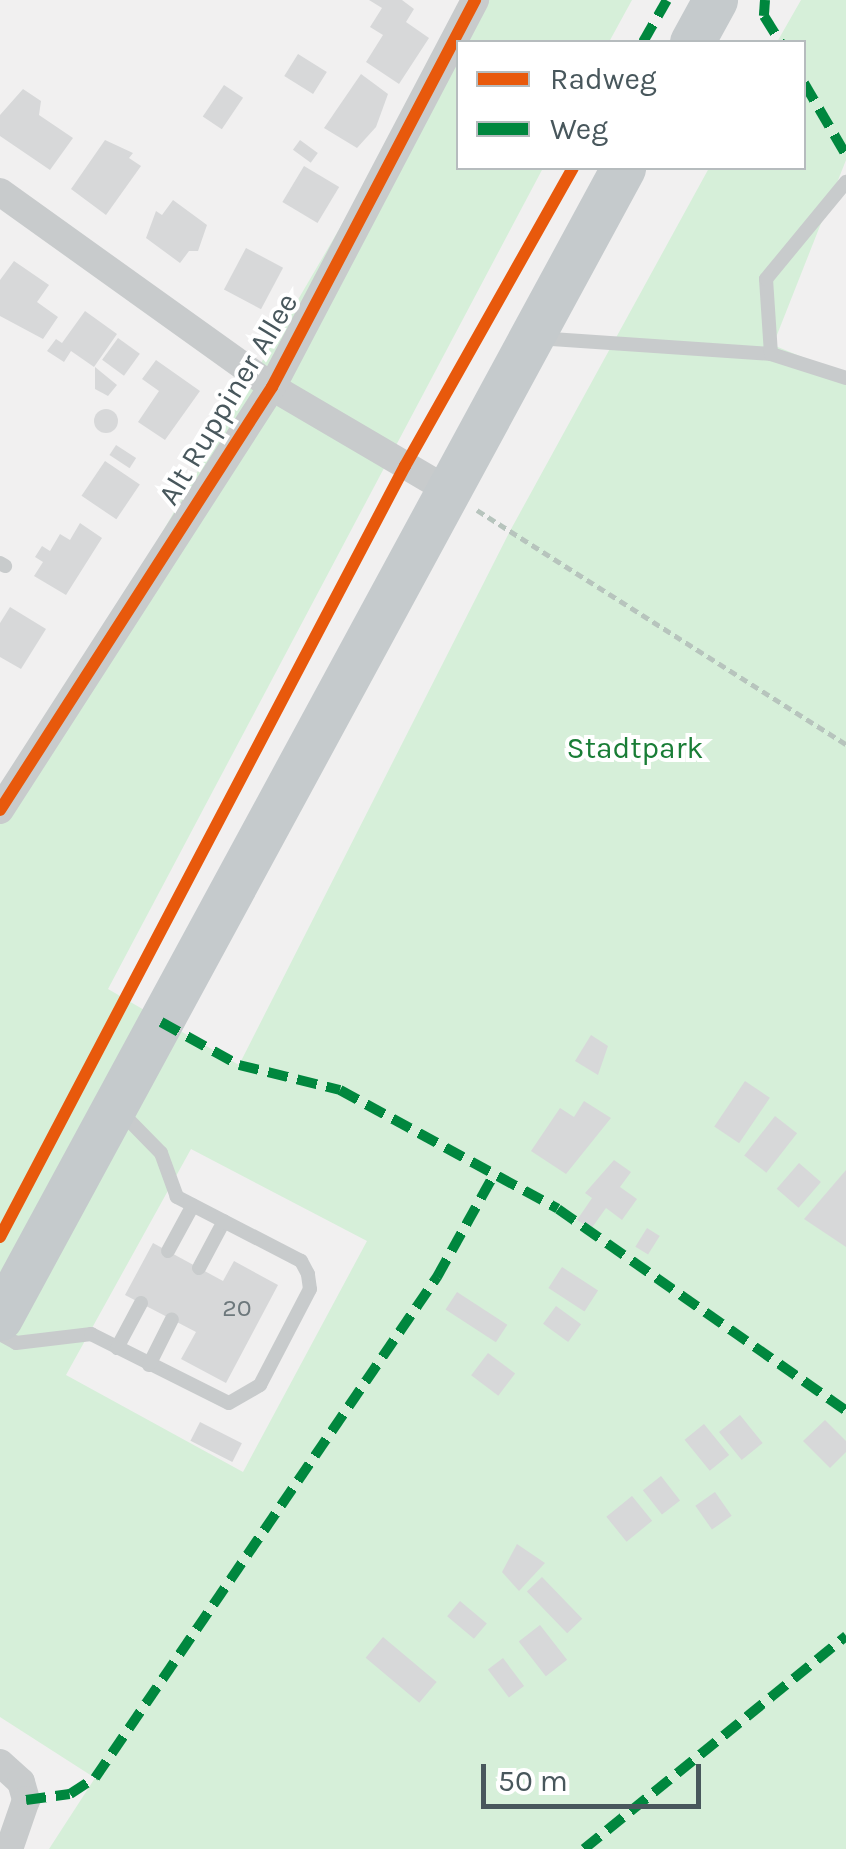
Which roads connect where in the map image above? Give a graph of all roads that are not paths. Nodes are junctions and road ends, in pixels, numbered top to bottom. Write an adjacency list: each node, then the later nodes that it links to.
1 (475, 0): 10 (street, Alt Ruppiner Allee)
2 (715, 0): 3 (main road)
3 (693, 40)
4 (623, 170): 7 (main road)
5 (846, 182): 8 (lane)
6 (0, 192): 10 (street)
7 (532, 338): 8 (lane); 11 (main road)
8 (771, 354): 9 (lane)
9 (846, 378)
10 (272, 388): 11 (street); 12 (street, Alt Ruppiner Allee)
11 (449, 491): 13 (main road)
12 (0, 810)
13 (115, 1108): 14 (lane); 19 (main road)
14 (192, 1205): 15 (lane); 16 (lane)
15 (224, 1222): 17 (lane); 23 (lane)
16 (168, 1251)
17 (199, 1268)
18 (141, 1303): 22 (lane)
19 (0, 1318)
20 (172, 1319): 23 (lane)
21 (0, 1334): 22 (lane)
22 (117, 1348): 23 (lane)
23 (149, 1365)
24 (3, 1769): 25 (street)
25 (9, 1849)

